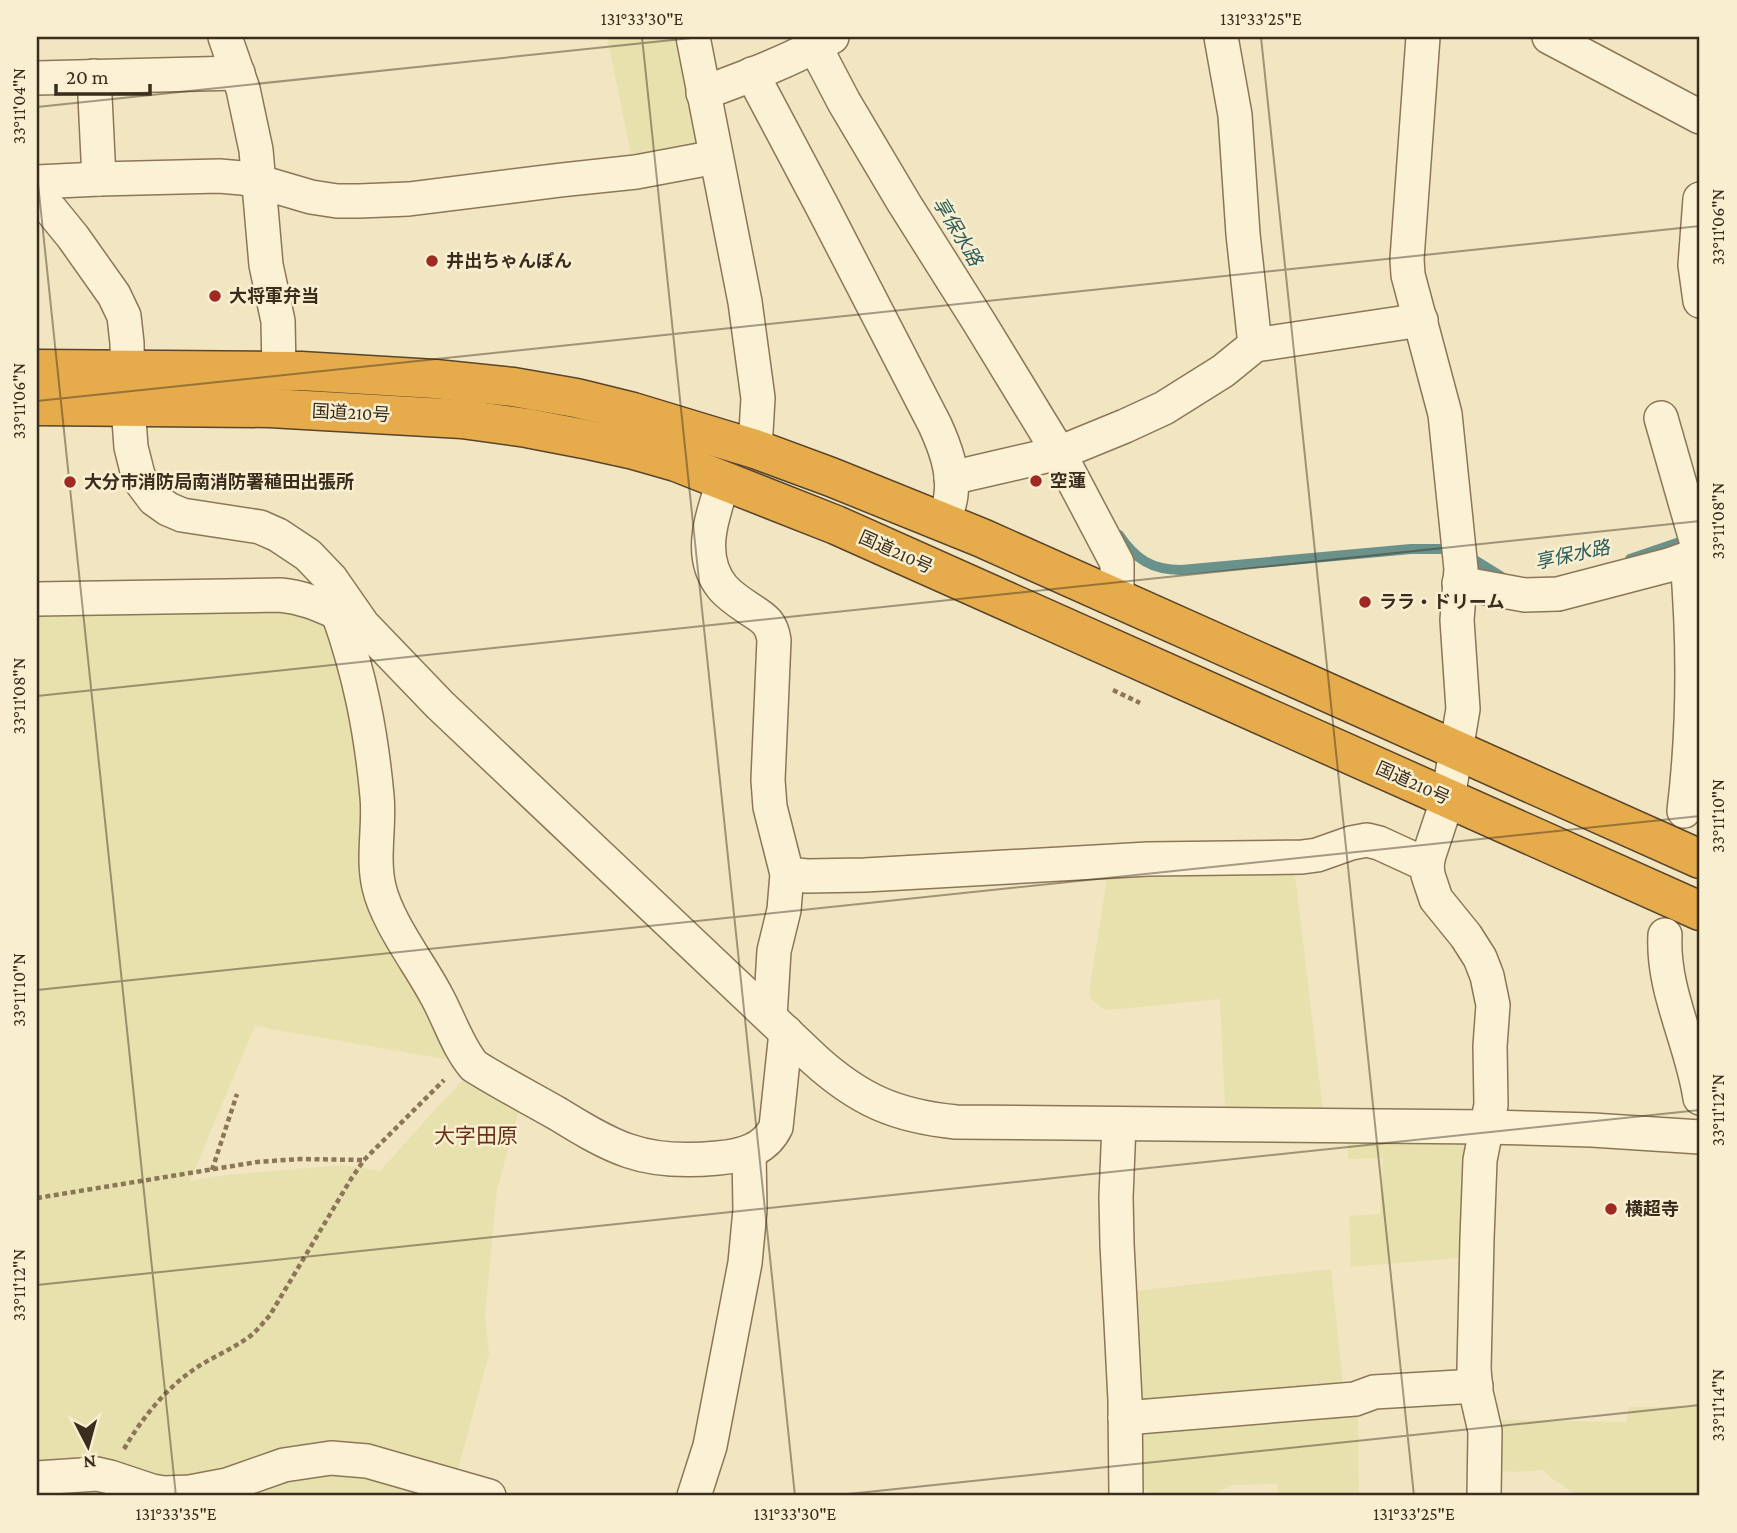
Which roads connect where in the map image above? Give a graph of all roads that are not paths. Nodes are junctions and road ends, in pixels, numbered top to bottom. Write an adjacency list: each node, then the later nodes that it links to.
1 (225, 37): 7 (street)
2 (693, 37): 11 (street)
3 (1221, 37): 22 (street)
4 (1423, 37): 21 (street)
5 (1549, 37): 12 (street)
6 (819, 40): 8 (street); 29 (street)
7 (238, 73): 9 (street); 16 (street)
8 (752, 74): 11 (street); 30 (street)
9 (94, 76): 10 (street); 14 (street)
10 (37, 78)
11 (703, 93): 13 (street)
12 (1700, 117)
13 (716, 157): 16 (street); 28 (street)
14 (99, 179): 15 (street); 16 (street)
15 (37, 182)
16 (260, 182): 24 (street)
17 (37, 197): 25 (street)
18 (1700, 199): 19 (street)
19 (1698, 250): 20 (street)
20 (1700, 301)
21 (1421, 320): 22 (street); 34 (street)
22 (1255, 345): 29 (street)
23 (37, 369): 25 (highway, 国道210号)
24 (279, 371): 25 (highway, 国道210号); 28 (highway, 国道210号)
25 (128, 388): 26 (highway, 国道210号); 31 (highway, 国道210号); 37 (street)
26 (37, 406)
27 (1661, 418): 33 (street)
28 (755, 449): 32 (highway, 国道210号)
29 (1059, 453): 30 (street); 36 (street)
30 (951, 478): 32 (street)
31 (723, 480): 39 (highway, 国道210号); 43 (street)
32 (944, 523): 36 (highway, 国道210号)
33 (1696, 556): 34 (street); 40 (street)
34 (1459, 583): 38 (street)
35 (37, 599): 37 (street)
36 (1117, 600): 38 (highway, 国道210号)
37 (341, 607): 46 (street); 51 (street)
38 (1457, 751): 39 (street); 41 (highway, 国道210号)
39 (1448, 799): 42 (street); 44 (highway, 国道210号)
40 (1684, 811)
41 (1700, 859)
42 (1427, 865): 43 (street); 49 (street)
43 (787, 874): 46 (street)
44 (1700, 911)
45 (1665, 935): 47 (street)
46 (778, 1024): 48 (street); 51 (street)
47 (1700, 1098)
48 (1119, 1124): 49 (street); 53 (street)
49 (1488, 1127): 50 (street); 52 (street)
50 (1700, 1137)
51 (749, 1152): 56 (street)
52 (1476, 1386): 53 (street); 58 (street)
53 (1125, 1418): 57 (street)
54 (37, 1478): 55 (street)
55 (489, 1496)
56 (694, 1496)
57 (1126, 1496)
58 (1484, 1496)

